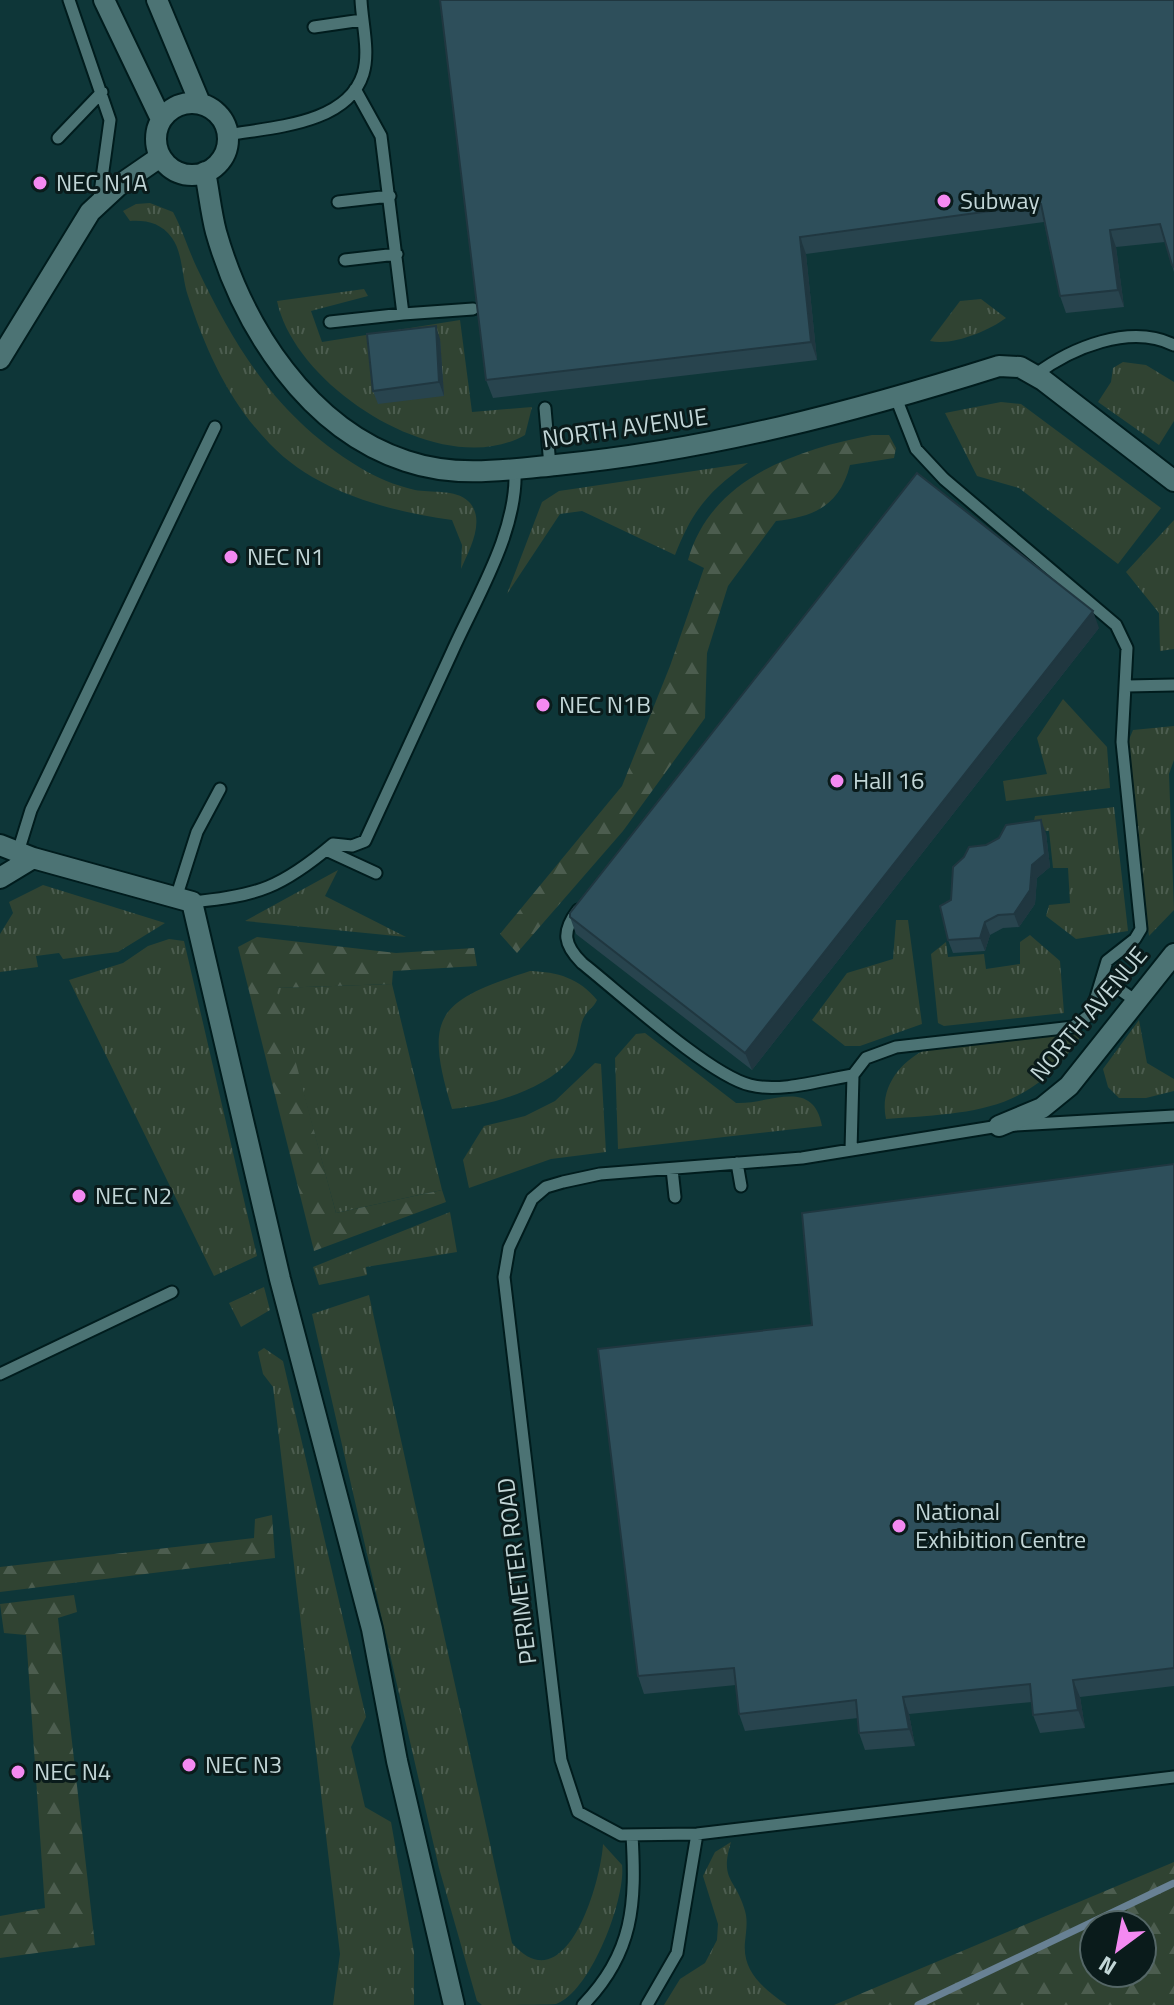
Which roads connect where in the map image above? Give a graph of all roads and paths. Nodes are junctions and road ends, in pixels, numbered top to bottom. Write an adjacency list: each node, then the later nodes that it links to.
1 (69, 0): 8 (lane)
2 (104, 0): 10 (street)
3 (157, 0): 9 (street)
4 (361, 0): 5 (lane)
5 (362, 20): 6 (lane); 7 (lane)
6 (314, 27)
7 (355, 89): 11 (lane); 15 (lane)
8 (102, 92): 12 (lane); 17 (lane)
9 (200, 103): 10 (street); 11 (street)
10 (161, 119): 13 (street)
11 (228, 135): 14 (street)
12 (58, 138)
13 (160, 157): 14 (street); 17 (street)
14 (205, 172): 31 (street, NORTH AVENUE)
15 (390, 196): 16 (lane); 18 (lane)
16 (338, 202)
17 (98, 205): 24 (street)
18 (397, 254): 19 (lane); 21 (lane)
19 (345, 260)
20 (473, 309): 21 (lane)
21 (403, 314): 22 (lane)
22 (330, 322)
23 (1174, 345): 25 (lane)
24 (0, 359)
25 (1035, 375): 26 (street, NORTH AVENUE); 33 (street, NORTH AVENUE)
26 (896, 398): 29 (lane); 30 (street, NORTH AVENUE)
27 (545, 408): 30 (lane)
28 (215, 427): 38 (lane)
29 (930, 465): 32 (lane); 35 (lane)
30 (550, 466): 31 (street, NORTH AVENUE)
31 (515, 469): 37 (lane)
32 (921, 477)
33 (1174, 481)
34 (1174, 685): 35 (lane)
35 (1127, 686): 44 (lane)
36 (220, 789): 42 (lane)
37 (326, 850): 39 (lane); 42 (lane)
38 (17, 852): 40 (street); 42 (street)
39 (376, 873)
40 (0, 878)
41 (591, 894): 46 (lane)
42 (184, 900): 59 (street)
43 (1174, 954): 45 (street, NORTH AVENUE)
44 (1103, 978): 45 (lane); 46 (lane)
45 (1136, 1001): 48 (street, NORTH AVENUE)
46 (853, 1075): 49 (lane)
47 (1174, 1116): 48 (lane, PERIMETER ROAD)
48 (999, 1126): 49 (lane, PERIMETER ROAD)
49 (851, 1150): 50 (lane, PERIMETER ROAD)
50 (737, 1163): 51 (lane, PERIMETER ROAD); 52 (lane)
51 (672, 1169): 53 (lane); 58 (lane, PERIMETER ROAD)
52 (741, 1186)
53 (675, 1197)
54 (172, 1292): 55 (lane)
55 (0, 1374)
56 (1174, 1777): 57 (lane, PERIMETER ROAD)
57 (697, 1834): 58 (lane, PERIMETER ROAD); 61 (lane)
58 (632, 1835): 60 (lane)
59 (454, 2005)
60 (583, 2005)
61 (647, 2005)

